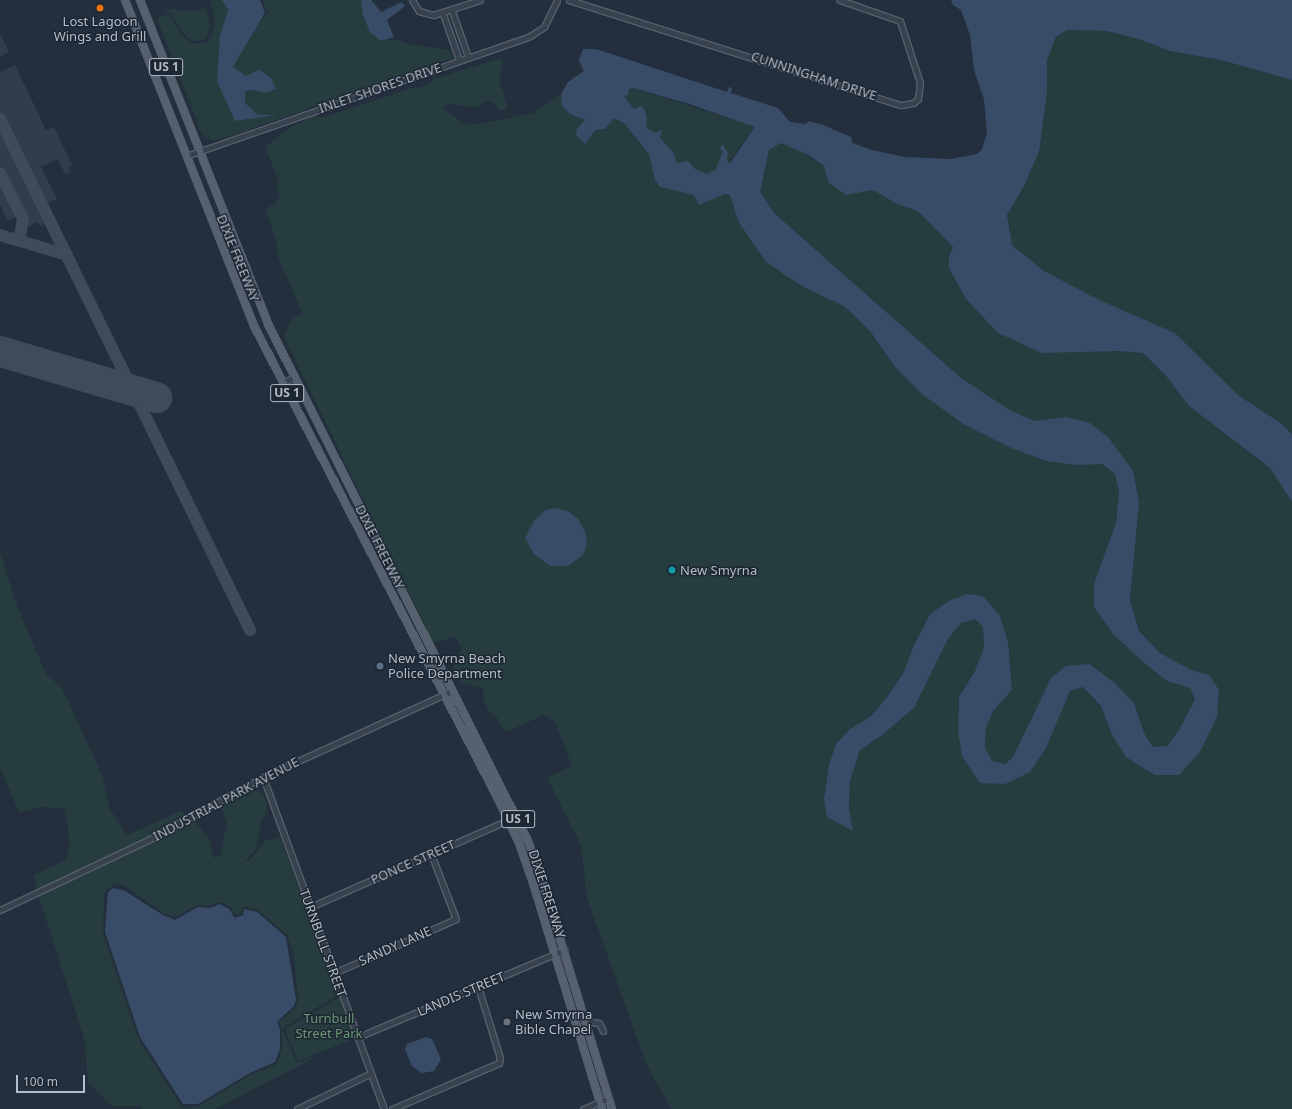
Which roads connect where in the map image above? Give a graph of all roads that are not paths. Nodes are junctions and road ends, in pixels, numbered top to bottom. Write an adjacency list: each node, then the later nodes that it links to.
1 (125, 0): 13 (main road, DIXIE FREEWAY / US 1)
2 (140, 0): 12 (main road, DIXIE FREEWAY / US 1)
3 (412, 0): 9 (street)
4 (480, 0): 8 (street)
5 (557, 0): 10 (street, INLET SHORES DRIVE)
6 (569, 0): 7 (street, CUNNINGHAM DRIVE)
7 (840, 0)
8 (452, 11): 9 (street); 10 (street)
9 (443, 14): 11 (street)
10 (468, 57): 11 (street, INLET SHORES DRIVE)
11 (459, 60): 12 (street, INLET SHORES DRIVE)
12 (198, 151): 13 (street, INLET SHORES DRIVE); 14 (main road, DIXIE FREEWAY / US 1)
13 (186, 156): 15 (main road, DIXIE FREEWAY / US 1)
14 (294, 378): 15 (street); 16 (main road, DIXIE FREEWAY / US 1)
15 (282, 383): 17 (main road, DIXIE FREEWAY / US 1)
16 (452, 691): 17 (street, INDUSTRIAL PARK AVENUE); 19 (main road, DIXIE FREEWAY / US 1)
17 (444, 695): 18 (street, INDUSTRIAL PARK AVENUE); 20 (main road, DIXIE FREEWAY / US 1)
18 (262, 777): 22 (street, TURNBULL STREET); 23 (street, INDUSTRIAL PARK AVENUE)
19 (517, 816): 20 (street, PONCE STREET); 24 (main road, DIXIE FREEWAY / US 1)
20 (508, 820): 21 (street, PONCE STREET); 25 (main road, DIXIE FREEWAY / US 1)
21 (432, 854): 22 (street, PONCE STREET); 26 (street, SANDY LANE)
22 (310, 907): 26 (street, TURNBULL STREET)
23 (0, 910)
24 (564, 950): 25 (street, LANDIS STREET); 28 (main road, DIXIE FREEWAY / US 1)
25 (555, 954): 27 (street, LANDIS STREET); 33 (main road, DIXIE FREEWAY / US 1)
26 (334, 973): 30 (street, TURNBULL STREET)
27 (478, 987): 30 (street, LANDIS STREET); 36 (street)
28 (586, 1021): 29 (street); 32 (main road, DIXIE FREEWAY / US 1)
29 (603, 1032)
30 (358, 1037): 31 (street, TURNBULL STREET)
31 (371, 1073): 34 (street); 35 (street, TURNBULL STREET)
32 (609, 1098): 33 (street); 39 (main road, DIXIE FREEWAY / US 1)
33 (600, 1102): 37 (street); 38 (main road, DIXIE FREEWAY / US 1)
34 (296, 1109)
35 (384, 1109)
36 (392, 1109)
37 (583, 1109)
38 (602, 1109)
39 (612, 1109)

